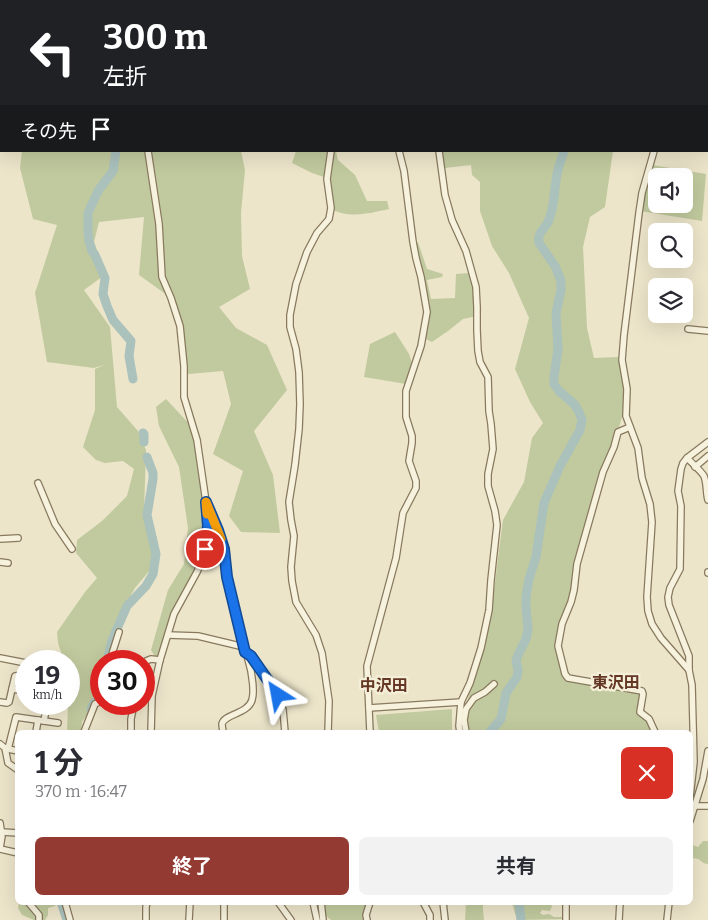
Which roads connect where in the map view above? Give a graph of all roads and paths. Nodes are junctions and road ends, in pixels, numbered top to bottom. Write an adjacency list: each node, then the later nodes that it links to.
1 (148, 152): 15 (street)
2 (331, 152): 48 (street)
3 (399, 152): 36 (street)
4 (439, 152): 35 (street)
5 (654, 152): 8 (street)
6 (688, 329): 7 (street)
7 (708, 331)
8 (630, 427): 29 (street); 52 (street)
9 (708, 442): 11 (street)
10 (708, 456): 12 (street)
11 (687, 458): 12 (street); 29 (street)
12 (694, 467): 14 (street)
13 (38, 483): 18 (street)
14 (708, 500)
15 (206, 502): 22 (street); 23 (street)
16 (18, 538): 17 (street)
17 (0, 539)
18 (72, 549)
19 (0, 562): 20 (street)
20 (8, 563)
21 (119, 632): 24 (street)
22 (168, 635): 23 (street); 27 (street)
23 (245, 649): 46 (street); 47 (street)
24 (115, 650)
25 (0, 658): 28 (street)
26 (155, 659): 27 (street)
27 (160, 660): 45 (street)
28 (15, 662)
29 (689, 670): 58 (street)
30 (15, 676): 32 (street)
31 (494, 684): 51 (street)
32 (12, 689): 33 (street); 34 (street)
33 (15, 689)
34 (0, 702)
35 (461, 702): 36 (street); 50 (street)
36 (369, 708): 49 (street)
37 (43, 715): 40 (street)
38 (91, 715): 43 (street)
39 (132, 715): 44 (street)
40 (41, 721): 41 (street); 42 (street); 54 (street)
41 (58, 723)
42 (37, 730)
43 (85, 730)
44 (131, 730)
45 (151, 730)
46 (224, 730)
47 (285, 730)
48 (328, 730)
49 (370, 730)
50 (459, 730)
51 (466, 730)
52 (654, 730)
53 (0, 744): 54 (street)
54 (7, 750): 55 (street); 57 (street)
55 (15, 750)
56 (708, 751): 59 (street)
57 (15, 768)
58 (693, 769)
59 (695, 806): 60 (street); 61 (street)
60 (708, 806)
61 (693, 812)
62 (0, 823): 63 (street)
63 (2, 832): 64 (street); 65 (street)
64 (15, 833)
65 (0, 848): 66 (street)
66 (15, 852)
67 (30, 905): 81 (street)
68 (67, 905): 82 (street)
69 (146, 905): 83 (street)
70 (190, 905): 84 (street)
71 (224, 905): 85 (street)
72 (280, 905): 86 (street)
73 (314, 905): 87 (street)
74 (321, 905): 88 (street)
75 (369, 905): 89 (street)
76 (425, 905): 90 (street)
77 (442, 905): 91 (street)
78 (566, 905): 92 (street)
79 (620, 905): 93 (street)
80 (669, 905): 94 (street)
81 (38, 920)
82 (70, 920)
83 (146, 920)
84 (189, 920)
85 (224, 920)
86 (291, 920)
87 (317, 920)
88 (323, 920)
89 (367, 920)
90 (430, 920)
91 (444, 920)
92 (566, 920)
93 (618, 920)
94 (667, 920)

